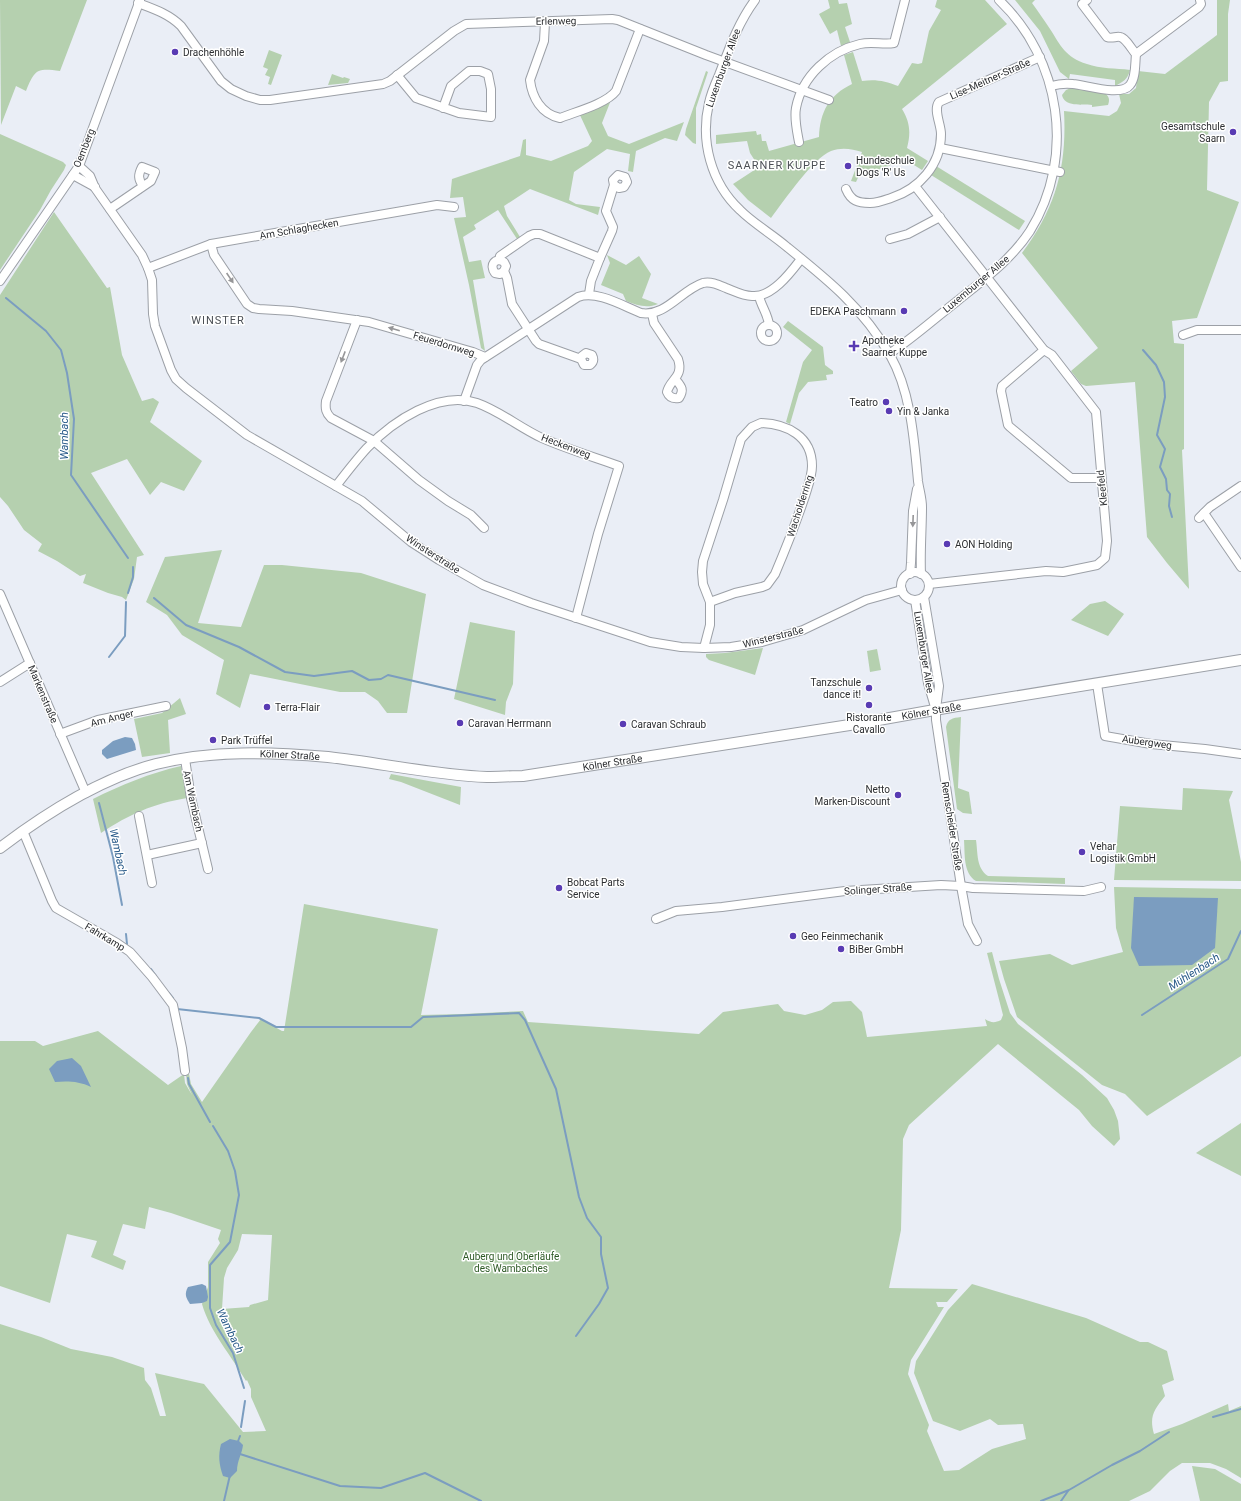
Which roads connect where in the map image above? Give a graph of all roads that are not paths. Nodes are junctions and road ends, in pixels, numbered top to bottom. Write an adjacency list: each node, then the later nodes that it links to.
1 (755, 0): 11 (street, Luxemburger Allee)
2 (905, 0): 14 (street)
3 (999, 0): 10 (street, Luxemburger Allee)
4 (1087, 0): 9 (street)
5 (1200, 0): 9 (street)
6 (139, 1): 12 (street, Erlenweg); 19 (street, Oemberg)
7 (545, 22): 8 (street, Erlenweg); 8 (street); 12 (street, Erlenweg)
8 (640, 29): 11 (street, Erlenweg)
9 (1136, 54): 13 (street)
10 (1040, 57): 13 (street, Luxemburger Allee); 18 (street, Lise-Meitner-Straße)
11 (724, 61): 14 (street, Erlenweg); 33 (street, Luxemburger Allee)
12 (397, 75): 16 (street)
13 (1051, 86): 20 (street, Luxemburger Allee)
14 (802, 91): 15 (street, Erlenweg); 17 (street)
15 (829, 100)
16 (443, 108): 16 (street)
17 (799, 142)
18 (940, 148): 20 (street); 24 (street, Lise-Meitner-Straße)
19 (79, 166): 21 (street, Oemberg); 25 (street, Winsterstraße)
20 (1057, 172): 35 (street, Luxemburger Allee)
21 (73, 175): 25 (street, Winsterstraße); 36 (street, Oemberg)
22 (614, 185): 32 (street)
23 (143, 186): 28 (street)
24 (915, 186): 26 (street, Lise-Meitner-Straße); 29 (street)
25 (95, 188): 28 (street, Winsterstraße)
26 (846, 189)
27 (454, 207): 31 (street, Am Schlaghecken)
28 (110, 209): 34 (street, Winsterstraße)
29 (940, 217): 30 (street); 35 (street)
30 (890, 239)
31 (211, 244): 34 (street, Am Schlaghecken); 40 (street, Feuerdornweg, one-way to 40)
32 (600, 258): 37 (street); 42 (street)
33 (801, 259): 38 (street); 46 (street, Luxemburger Allee)
34 (148, 268): 54 (street, Winsterstraße)
35 (986, 278): 45 (street, Kleefeld); 46 (street, Luxemburger Allee)
36 (0, 281)
37 (589, 294): 39 (street); 42 (street)
38 (759, 296): 39 (street); 41 (street)
39 (652, 314): 49 (street)
40 (357, 320): 47 (street, Feuerdornweg, one-way to 40); 51 (street, one-way to 51)
41 (769, 325)
42 (527, 330): 47 (street); 48 (street)
43 (1241, 330): 44 (street)
44 (1182, 335)
45 (1044, 350): 52 (street, Kleefeld); 52 (street)
46 (889, 354): 53 (street, Luxemburger Allee)
47 (485, 357): 50 (street, Feuerdornweg)
48 (581, 359)
49 (676, 380)
50 (464, 400): 51 (street, Heckenweg); 66 (street, Heckenweg)
51 (374, 441): 54 (street, Heckenweg); 56 (street)
52 (1100, 478): 60 (street, Kleefeld)
53 (919, 482): 58 (street, Luxemburger Allee, one-way to 58); 59 (street, Luxemburger Allee)
54 (336, 486): 66 (street, Winsterstraße)
55 (1241, 486): 57 (street)
56 (484, 528)
57 (1240, 562)
58 (910, 574): 59 (street); 61 (street, Luxemburger Allee)
59 (921, 574): 60 (street)
60 (929, 584): 63 (street, Luxemburger Allee)
61 (902, 590): 64 (street, Luxemburger Allee); 67 (street, Winsterstraße)
62 (0, 594): 69 (street, Markenstraße)
63 (924, 597): 64 (street, Luxemburger Allee); 73 (street, Luxemburger Allee)
64 (915, 600): 73 (street, Luxemburger Allee)
65 (710, 602): 65 (street, Wacholderring); 67 (street, Wacholderring)
66 (576, 618): 67 (street, Winsterstraße)
67 (704, 648)
68 (1241, 660): 71 (main road, Kölner Straße)
69 (30, 663): 70 (street); 74 (street, Markenstraße)
70 (0, 682)
71 (1097, 684): 73 (main road, Kölner Straße); 75 (street, Aubergweg)
72 (166, 706): 74 (street, Am Anger)
73 (936, 709): 76 (main road, Kölner Straße); 85 (street, Remscheider Straße)
74 (60, 734): 77 (street, Markenstraße)
75 (1241, 754)
76 (185, 759): 77 (main road, Kölner Straße); 80 (street, Am Wambach)
77 (86, 793): 79 (main road, Kölner Straße)
78 (139, 816): 82 (street)
79 (23, 831): 81 (main road, Kölner Straße); 89 (street, Fahrkamp)
80 (202, 843): 82 (street, Am Wambach); 83 (street, Am Wambach)
81 (0, 848)
82 (147, 856): 84 (street)
83 (208, 869)
84 (152, 883)
85 (961, 886): 86 (street, Solinger Straße); 87 (street, Solinger Straße); 88 (street, Remscheider Straße)
86 (1101, 886)
87 (656, 919)
88 (977, 941)
89 (185, 1071)

